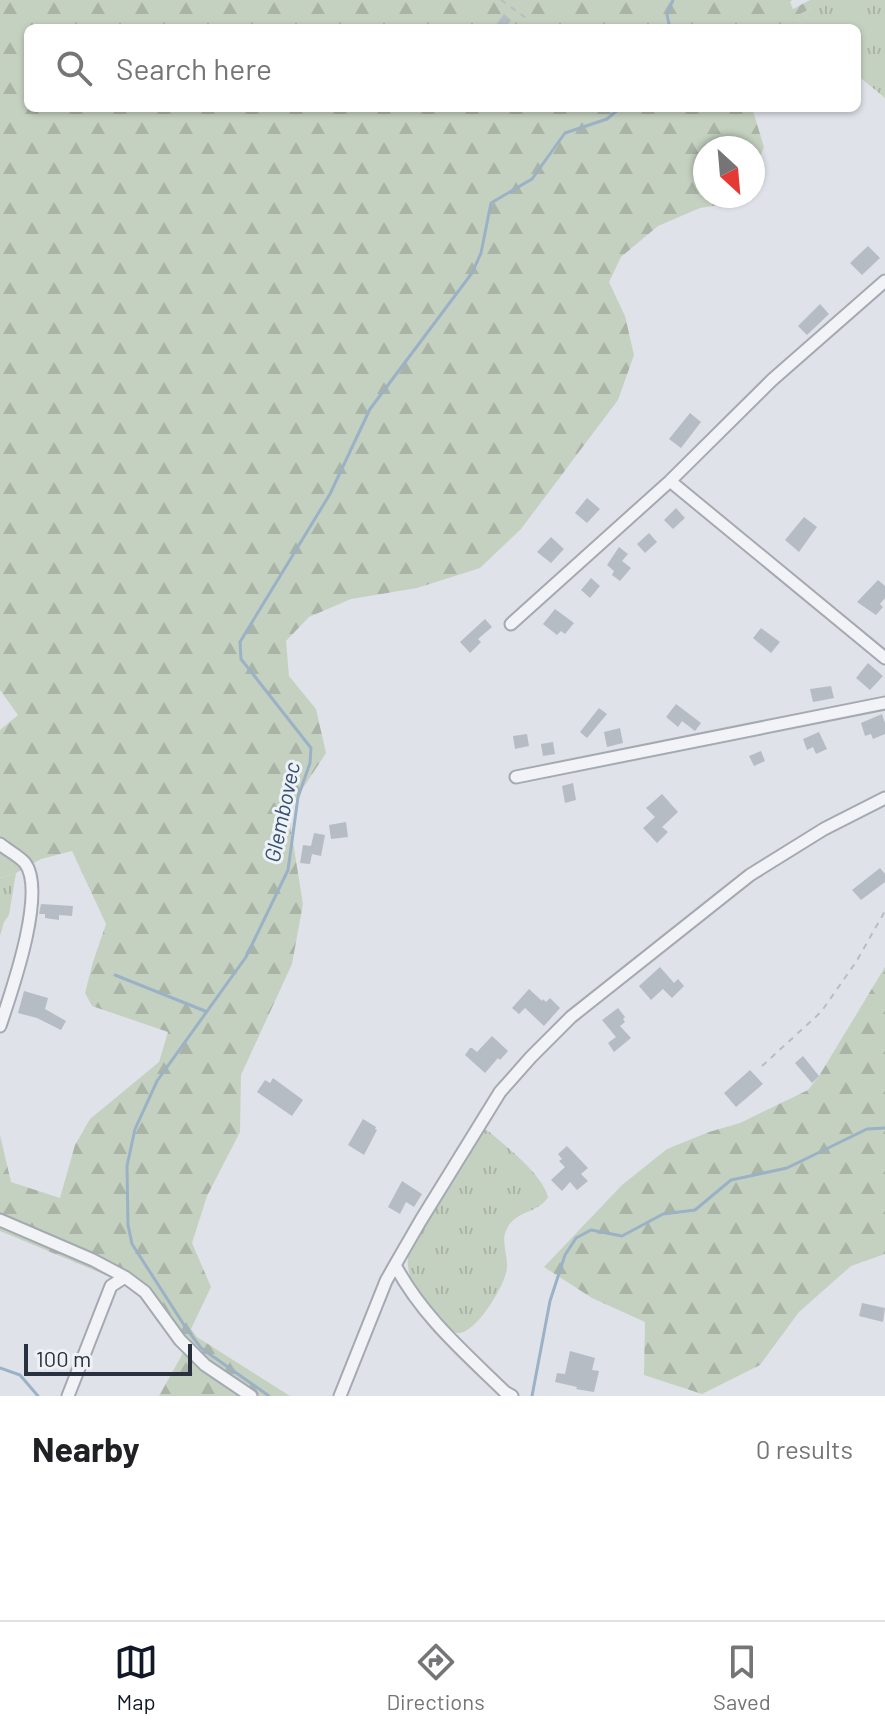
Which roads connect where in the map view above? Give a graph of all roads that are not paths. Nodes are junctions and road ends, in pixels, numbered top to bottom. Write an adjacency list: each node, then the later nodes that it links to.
1 (885, 281): 2 (street)
2 (670, 481): 3 (street); 4 (street)
3 (511, 624)
4 (885, 658)
5 (885, 703): 6 (street)
6 (516, 777)
7 (885, 798): 11 (street)
8 (0, 844): 9 (street)
9 (0, 1026)
10 (0, 1220): 12 (street)
11 (395, 1265): 15 (street); 16 (street)
12 (125, 1277): 13 (street); 14 (street)
13 (68, 1396)
14 (251, 1396)
15 (340, 1396)
16 (512, 1396)

